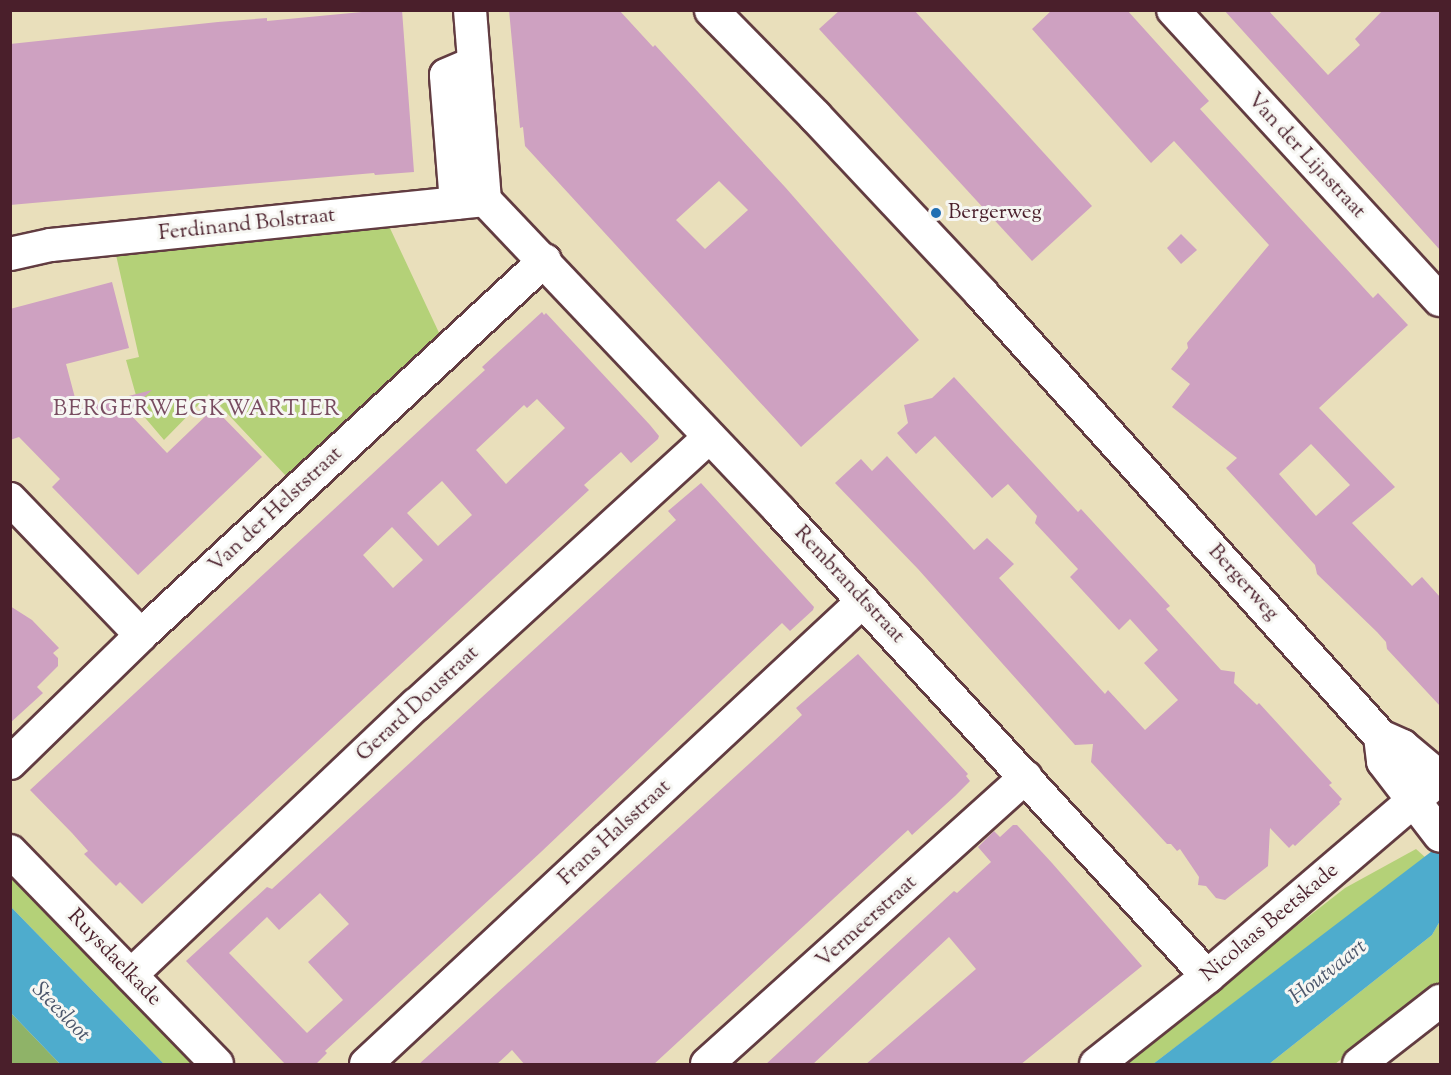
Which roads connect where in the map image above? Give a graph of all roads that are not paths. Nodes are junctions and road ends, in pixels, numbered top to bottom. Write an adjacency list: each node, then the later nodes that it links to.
1 (470, 10): 4 (street)
2 (711, 10): 12 (main road, Bergerweg)
3 (1173, 10): 7 (street, Van der Lijnstraat)
4 (471, 202): 5 (street, Ferdinand Bolstraat); 6 (street, Rembrandtstraat)
5 (10, 254)
6 (545, 260): 8 (street, Rembrandtstraat); 11 (street, Van der Helststraat)
7 (1440, 300)
8 (709, 437): 10 (street, Rembrandtstraat); 19 (street, Gerard Doustraat)
9 (10, 499): 11 (street)
10 (863, 601): 14 (street, Rembrandtstraat); 23 (street, Frans Halsstraat)
11 (141, 635): 13 (street, Van der Helststraat)
12 (1380, 736): 15 (main road, Bergerweg); 16 (main road)
13 (10, 764)
14 (1026, 777): 20 (street, Rembrandtstraat); 24 (street, Vermeerstraat)
15 (1440, 778): 16 (main road, Nicolaas Beetskade)
16 (1412, 801): 17 (main road); 20 (main road, Nicolaas Beetskade)
17 (1440, 835)
18 (10, 852): 19 (street, Ruysdaelkade)
19 (131, 975): 22 (street, Ruysdaelkade)
20 (1207, 976): 25 (main road, Nicolaas Beetskade)
21 (1440, 1001): 26 (street)
22 (217, 1065)
23 (366, 1065)
24 (707, 1065)
25 (1096, 1065)
26 (1359, 1065)

